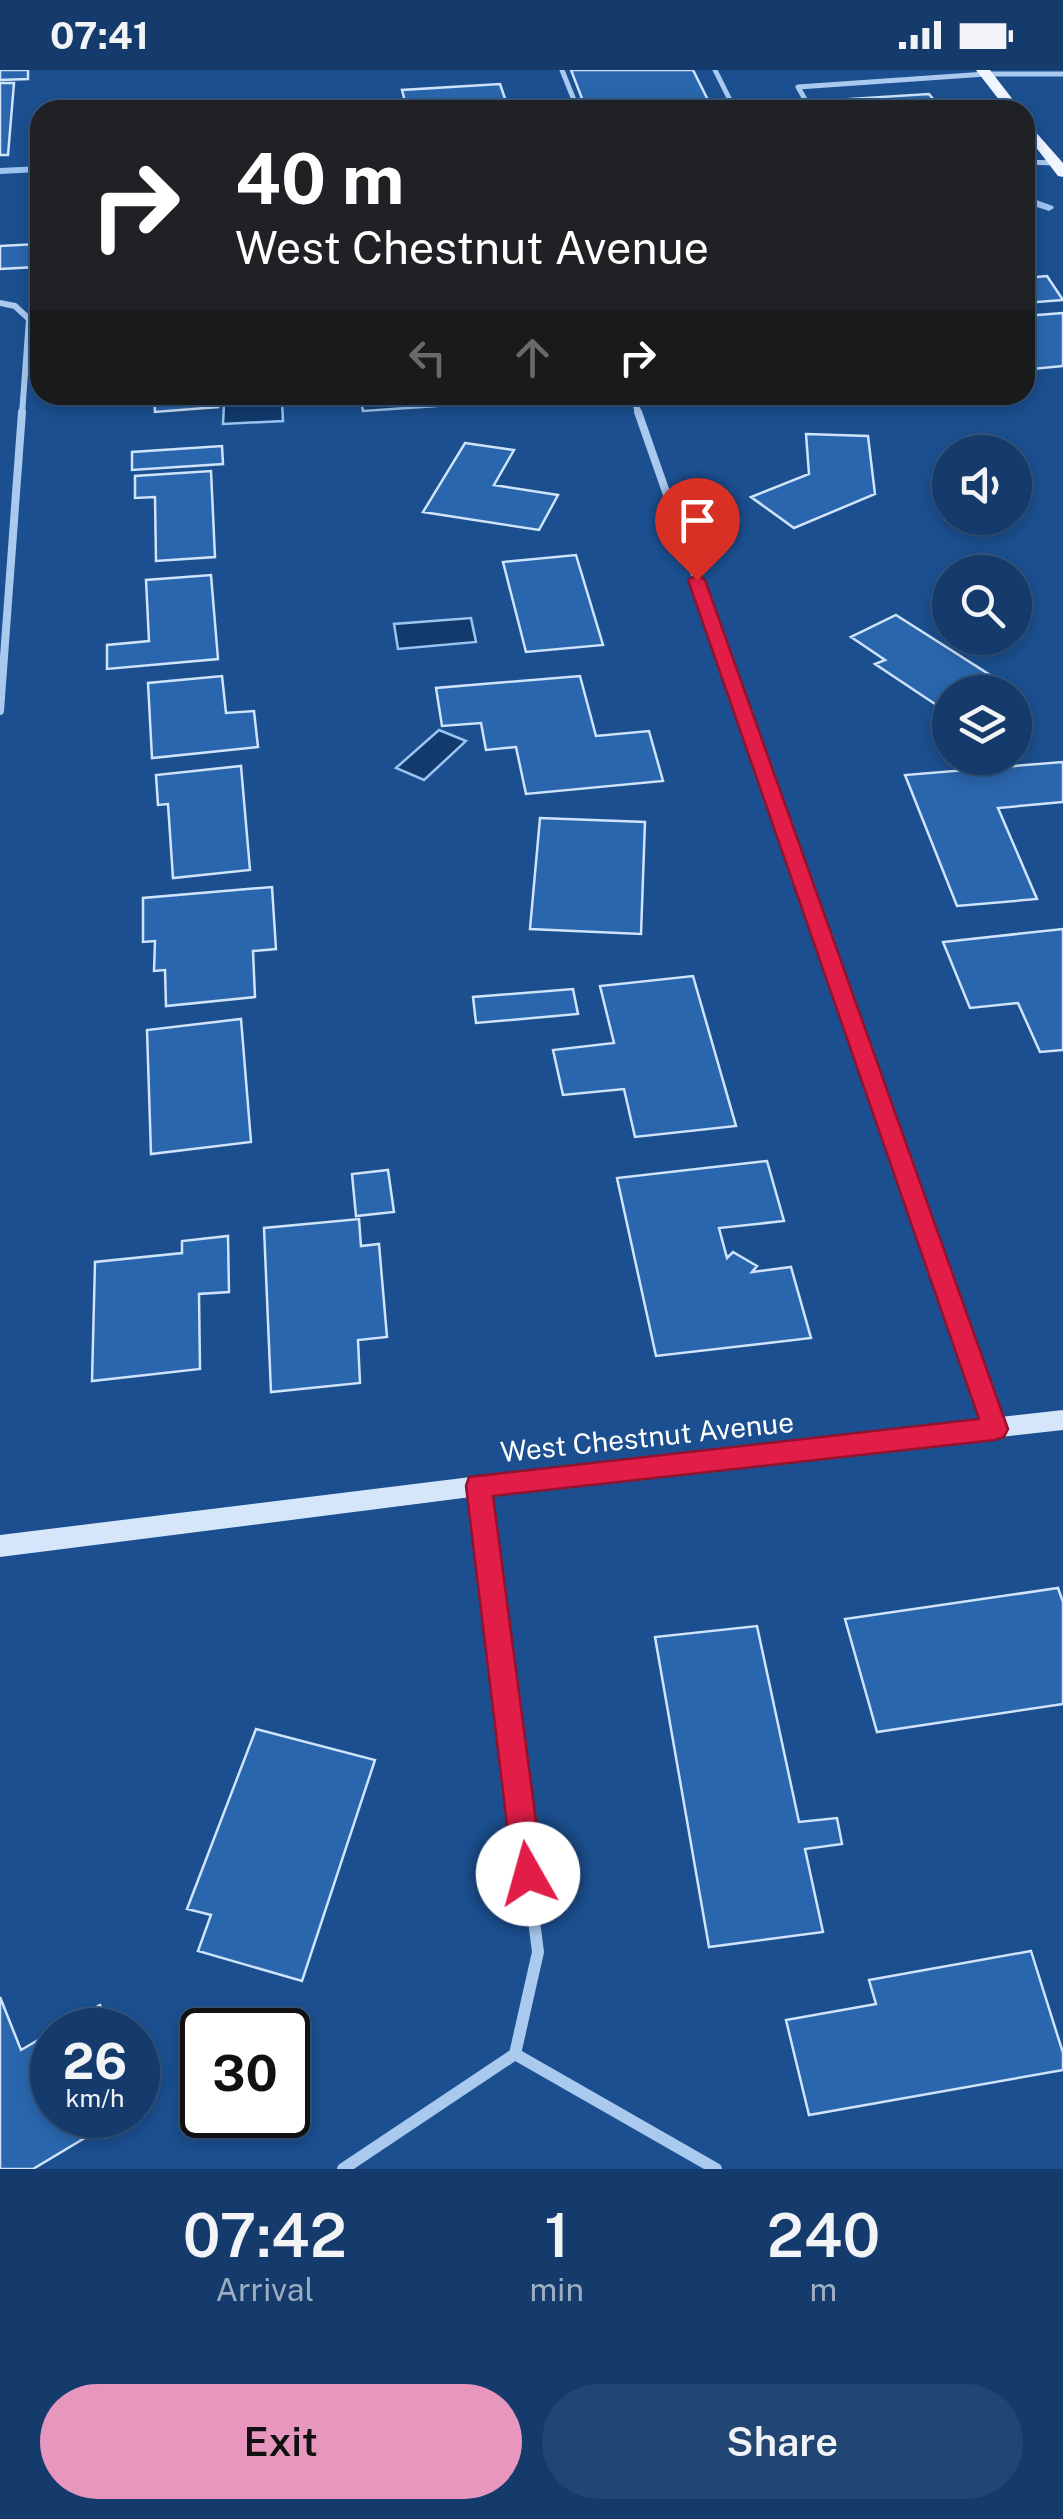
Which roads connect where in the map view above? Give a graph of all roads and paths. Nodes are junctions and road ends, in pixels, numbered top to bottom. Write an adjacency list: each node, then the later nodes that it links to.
1 (562, 70): 5 (lane)
2 (714, 70): 6 (lane)
3 (984, 72): 4 (lane); 7 (lane); 8 (main road)
4 (1063, 74)
5 (574, 100)
6 (730, 100)
7 (806, 100)
8 (1006, 100)
9 (1035, 137): 10 (main road)
10 (1059, 168)
11 (0, 303): 13 (street)
12 (636, 405): 16 (street)
13 (3, 616): 14 (street)
14 (0, 711)
15 (1063, 1420): 16 (street, West Chestnut Avenue)
16 (995, 1429): 17 (street, West Chestnut Avenue)
17 (479, 1486): 18 (street, West Chestnut Avenue); 19 (street)
18 (0, 1546)
19 (515, 2054): 20 (street); 21 (street)
20 (342, 2169)
21 (716, 2169)

